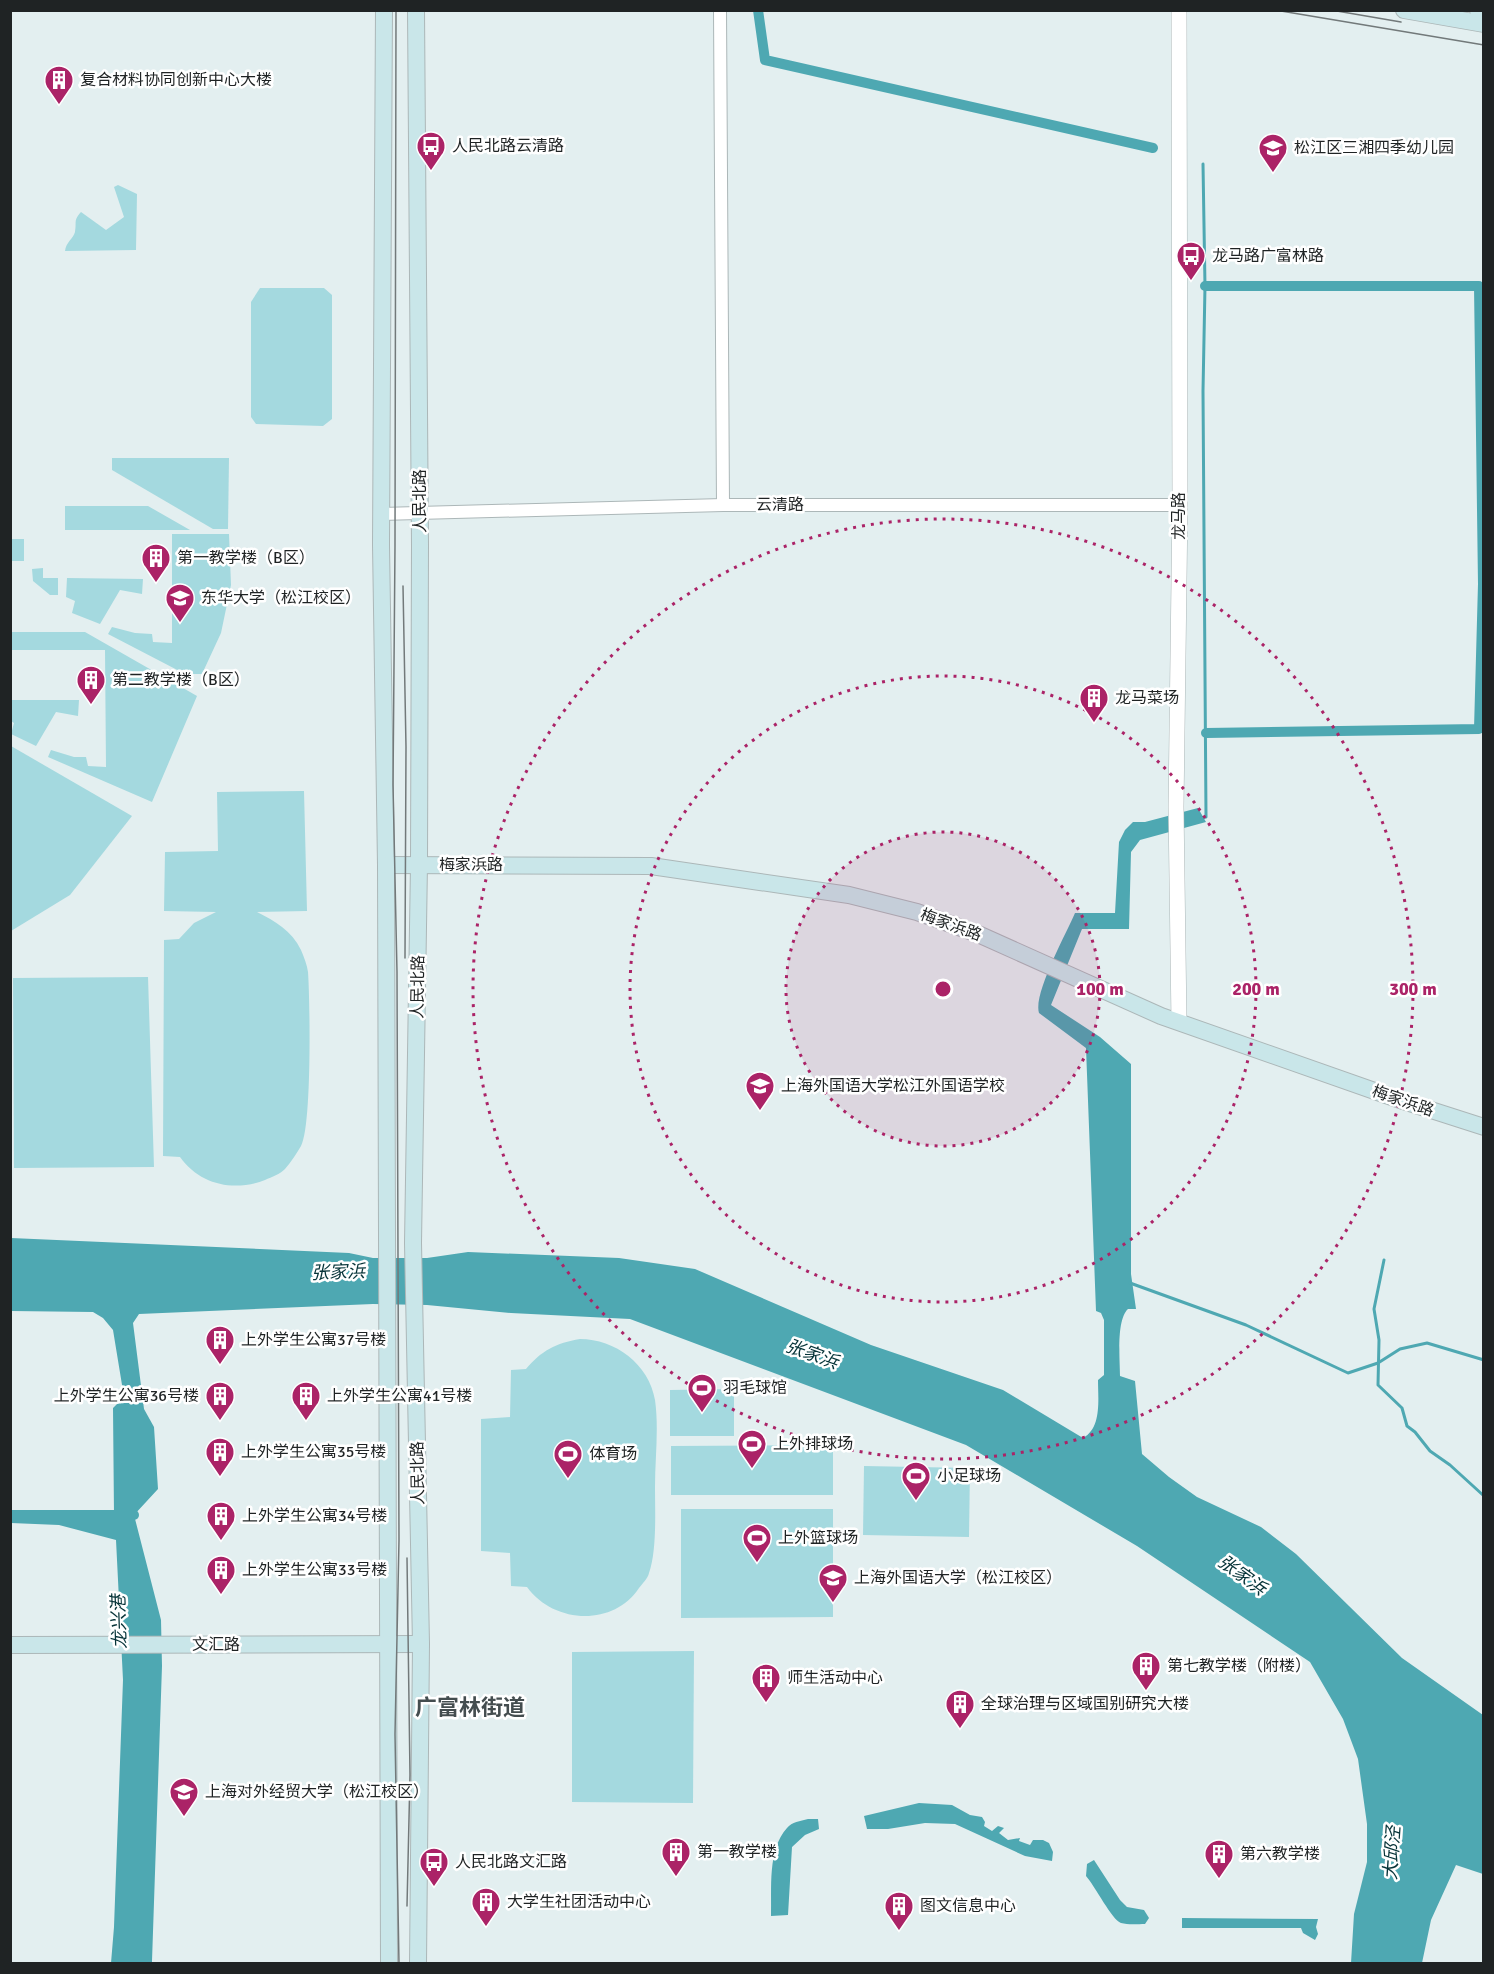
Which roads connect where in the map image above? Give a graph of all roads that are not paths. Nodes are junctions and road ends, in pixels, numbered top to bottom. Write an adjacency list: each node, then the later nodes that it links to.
1 (384, 10): 12 (main road, 人民北路)
2 (416, 10): 11 (main road, 人民北路)
3 (720, 10): 9 (street)
4 (1179, 10): 10 (street, 龙马路)
5 (1404, 10): 8 (main road)
6 (1478, 10): 7 (main road)
7 (1484, 11)
8 (1484, 24)
9 (723, 505): 10 (street, 云清路); 11 (street, 云清路)
10 (1180, 505): 15 (street, 龙马路)
11 (420, 513): 12 (street, 云清路); 13 (main road, 人民北路)
12 (381, 514): 14 (main road, 人民北路)
13 (419, 864): 14 (main road, 梅家浜路); 15 (main road, 梅家浜路); 18 (main road, 人民北路)
14 (386, 865): 17 (main road, 人民北路)
15 (1179, 1022): 16 (main road, 梅家浜路)
16 (1484, 1127)
17 (388, 1644): 18 (main road, 文汇路); 19 (main road, 文汇路); 20 (main road, 人民北路)
18 (421, 1644): 21 (main road, 人民北路)
19 (10, 1645)
20 (389, 1964)
21 (418, 1964)

